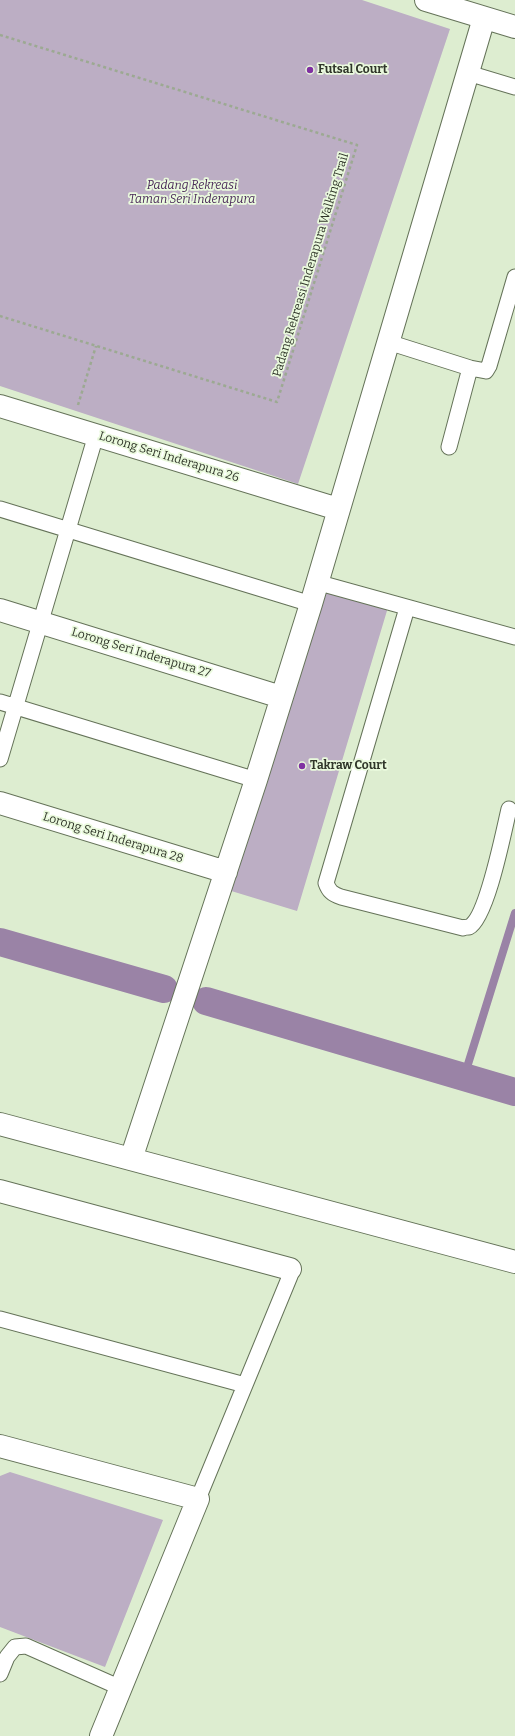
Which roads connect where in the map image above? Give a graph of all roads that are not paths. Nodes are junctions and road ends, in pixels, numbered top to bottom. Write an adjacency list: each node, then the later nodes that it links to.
1 (426, 0): 2 (street)
2 (484, 18): 3 (street); 4 (street)
3 (515, 27)
4 (468, 73): 5 (lane); 7 (street)
5 (515, 87)
6 (515, 278): 8 (lane)
7 (388, 342): 8 (lane); 12 (street)
8 (470, 368): 11 (lane)
9 (0, 406): 10 (street, Lorong Seri Inderapura 26)
10 (96, 435): 12 (street, Lorong Seri Inderapura 26); 14 (lane)
11 (449, 448)
12 (338, 509): 15 (street)
13 (0, 510): 14 (lane)
14 (69, 530): 16 (lane); 19 (lane)
15 (316, 582): 16 (street); 17 (lane)
16 (310, 604): 21 (street)
17 (407, 608): 20 (lane); 27 (lane)
18 (0, 610): 19 (street, Lorong Seri Inderapura 27)
19 (41, 622): 21 (street, Lorong Seri Inderapura 27); 23 (lane)
20 (515, 637)
21 (281, 697): 25 (street)
22 (0, 702): 23 (lane)
23 (15, 707): 24 (lane); 25 (lane)
24 (0, 759)
25 (256, 780): 28 (street)
26 (0, 803): 28 (street, Lorong Seri Inderapura 28)
27 (509, 809)
28 (226, 872): 30 (street)
29 (0, 1124): 30 (street)
30 (132, 1159): 32 (street)
31 (0, 1191): 33 (street)
32 (515, 1262)
33 (290, 1269): 35 (lane)
34 (0, 1319): 35 (lane)
35 (245, 1385): 37 (lane)
36 (0, 1446): 37 (street)
37 (198, 1499): 39 (street)
38 (0, 1674): 39 (lane)
39 (121, 1688): 40 (street)
40 (101, 1736)

